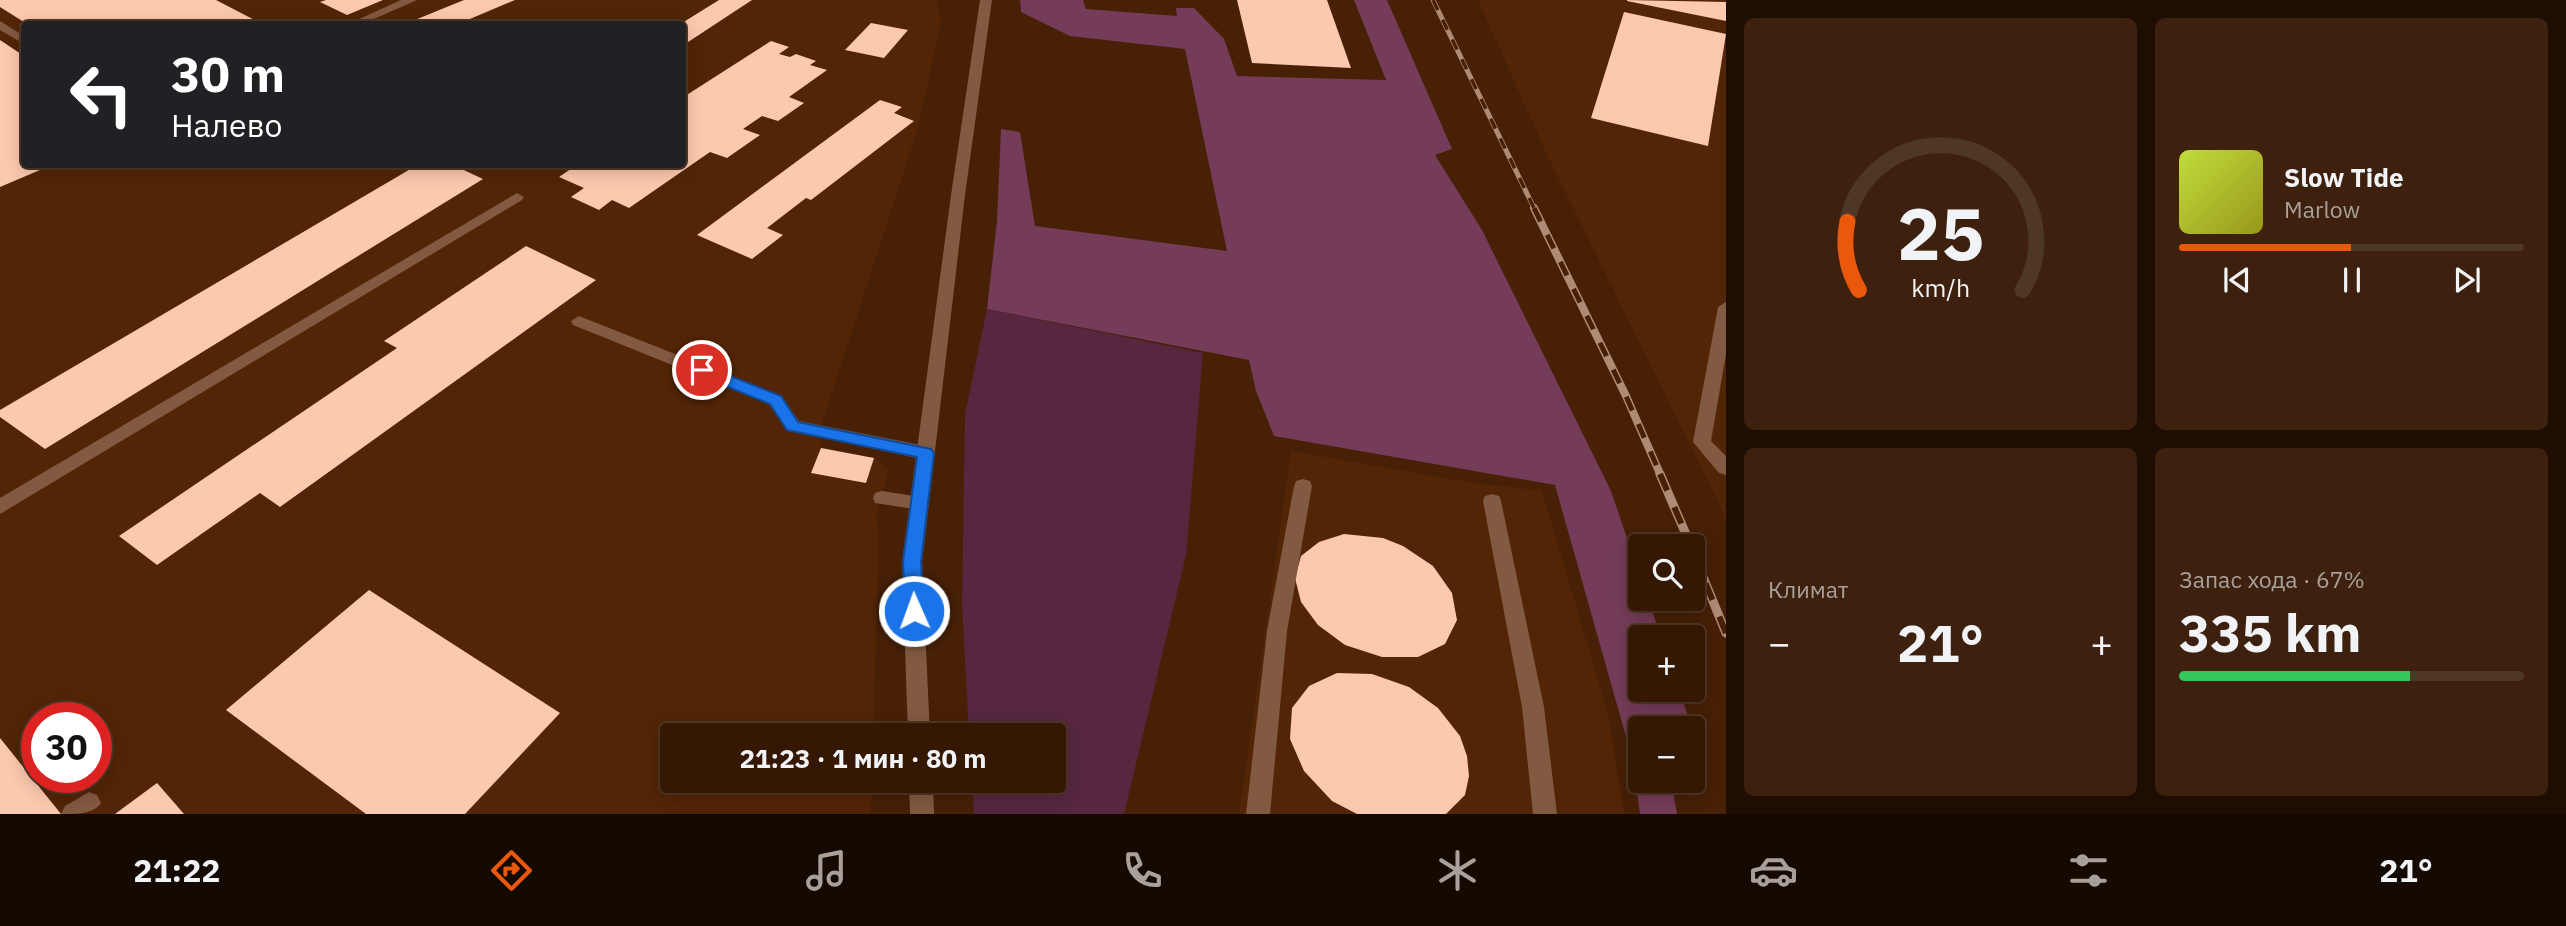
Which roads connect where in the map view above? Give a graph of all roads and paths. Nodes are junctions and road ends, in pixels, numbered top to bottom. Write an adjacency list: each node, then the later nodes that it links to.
1 (411, 0): 3 (street)
2 (986, 0): 9 (street)
3 (363, 20)
4 (0, 25): 5 (street)
5 (21, 39)
6 (517, 197): 15 (street)
7 (1726, 307): 10 (street)
8 (579, 321): 9 (street)
9 (926, 453): 14 (street)
10 (1726, 468)
11 (1303, 486): 19 (street)
12 (881, 498): 14 (street)
13 (1492, 501): 20 (street)
14 (920, 503): 16 (street)
15 (0, 507)
16 (919, 723)
17 (921, 793): 18 (street)
18 (922, 814)
19 (1258, 814)
20 (1545, 814)

